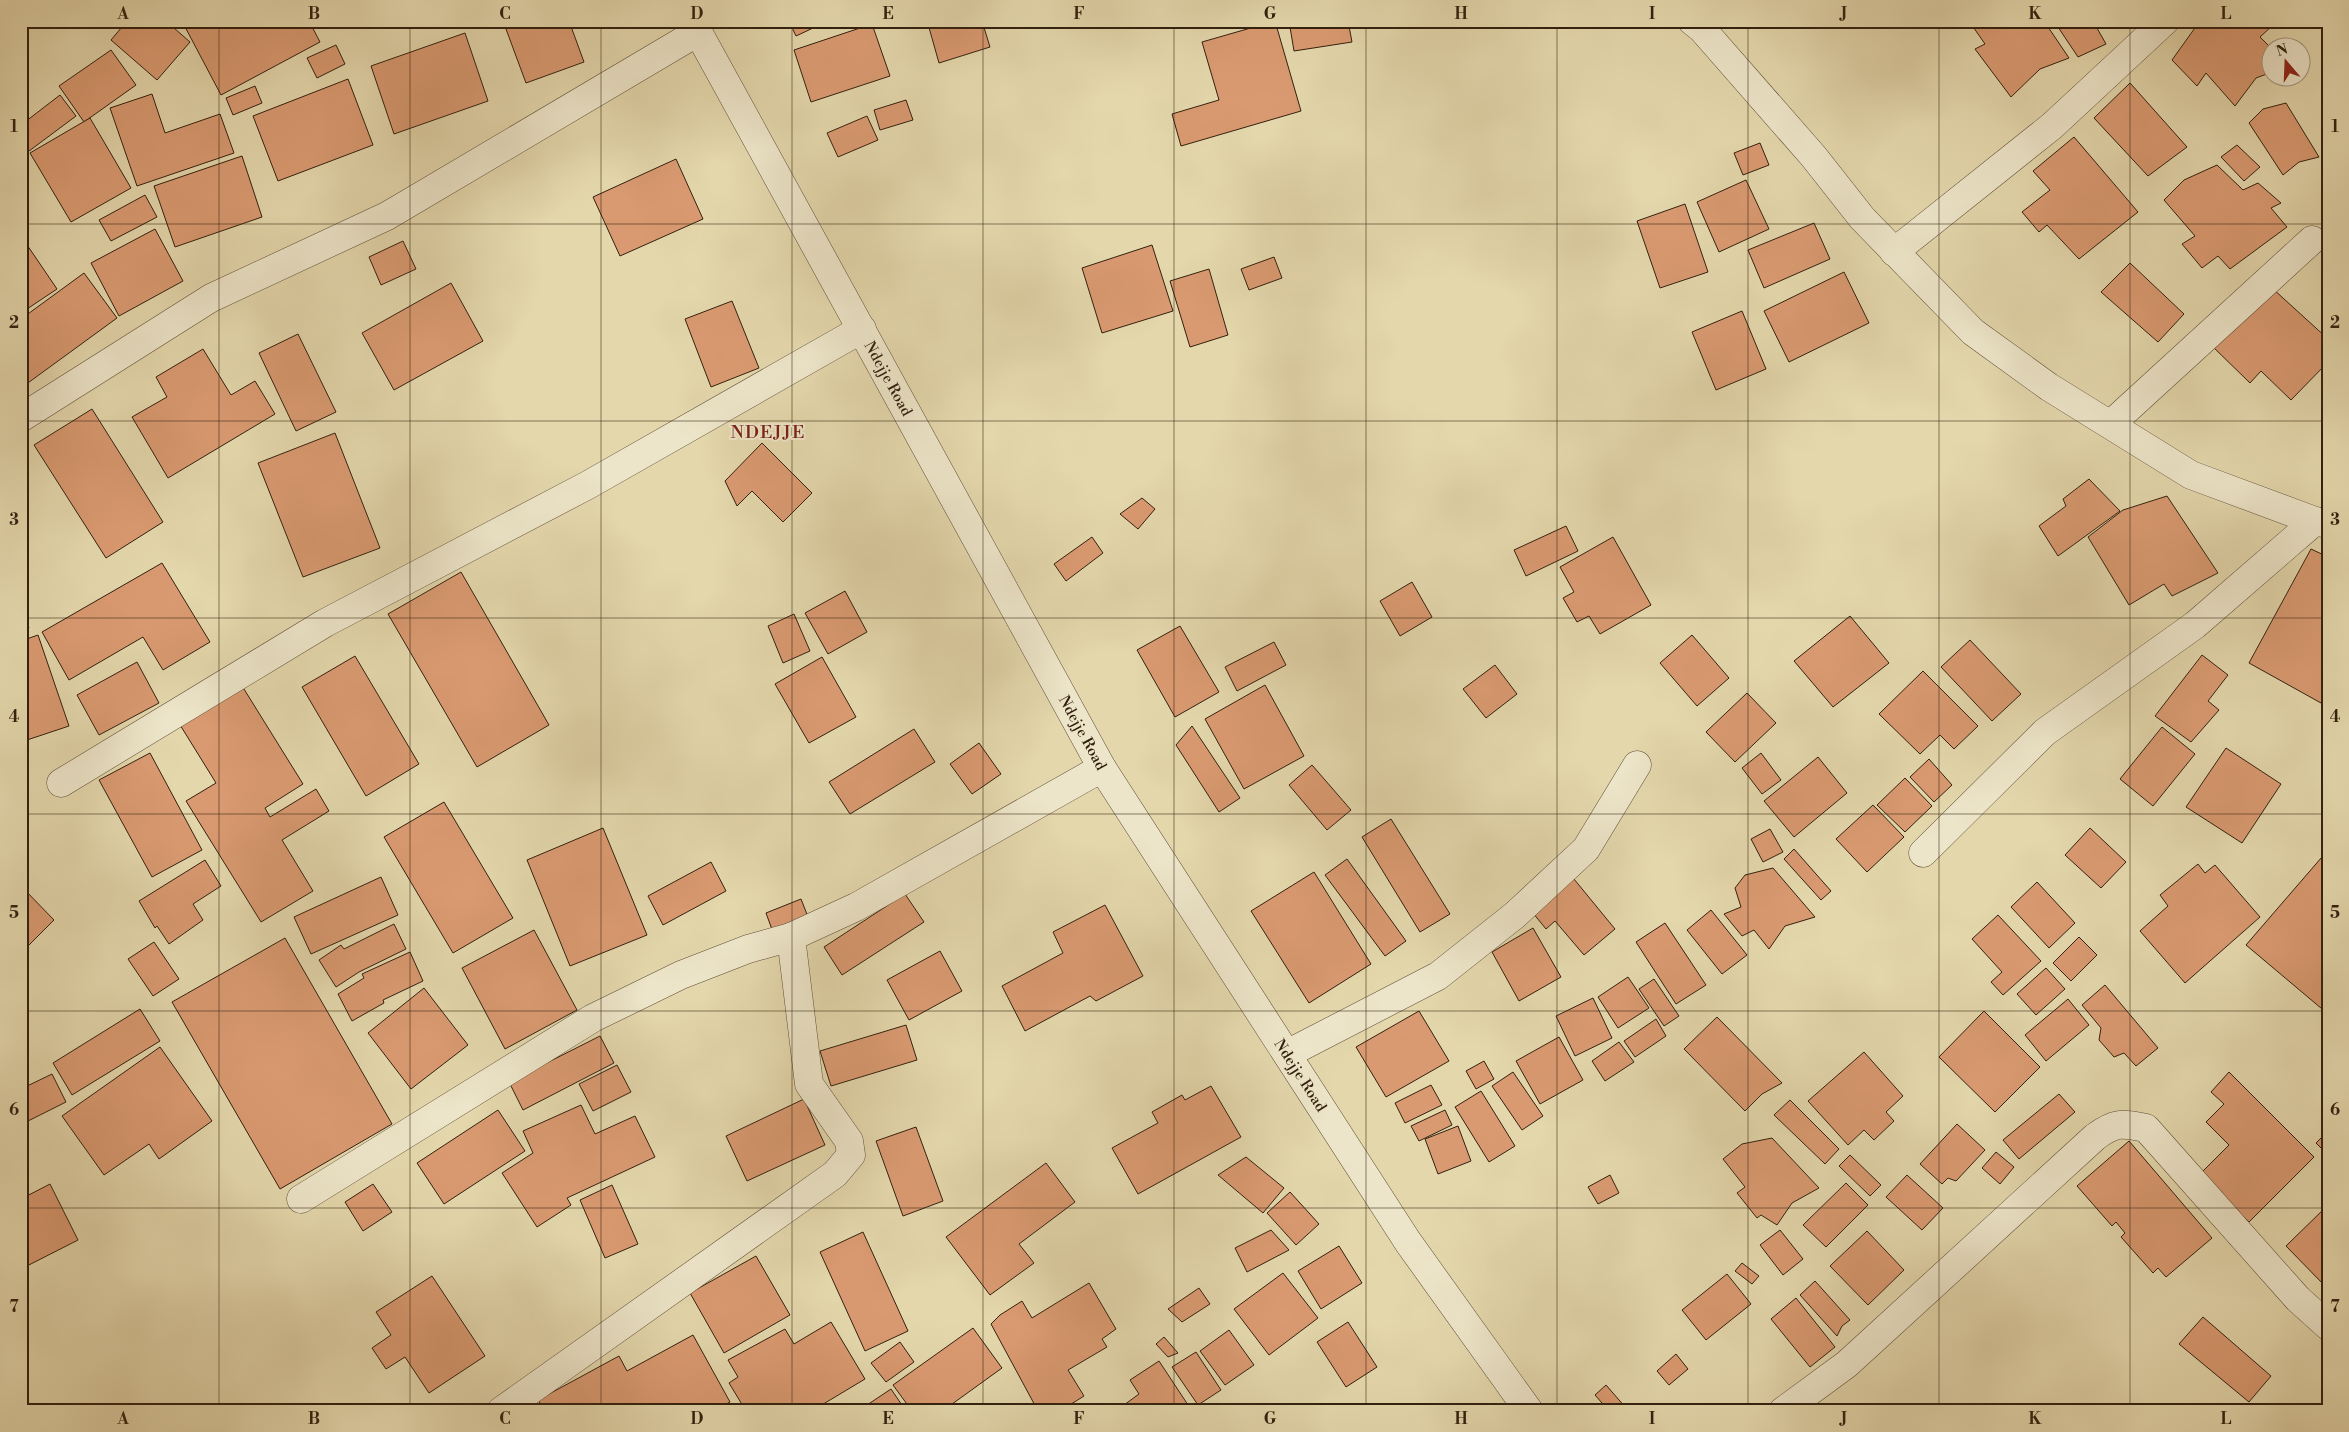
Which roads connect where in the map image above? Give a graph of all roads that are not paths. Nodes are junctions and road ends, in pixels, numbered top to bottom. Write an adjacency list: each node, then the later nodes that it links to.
1 (2165, 21): 5 (street)
2 (1704, 24): 5 (street)
3 (695, 27): 6 (street, Ndejje Road); 7 (street)
4 (2312, 240): 8 (street)
5 (1894, 252): 8 (street)
6 (862, 329): 11 (street, Ndejje Road); 12 (street)
7 (21, 418)
8 (2111, 424): 9 (street)
9 (2321, 522): 13 (street)
10 (1637, 765): 15 (street)
11 (1102, 768): 14 (street); 15 (street, Ndejje Road)
12 (61, 783)
13 (1923, 852)
14 (791, 937): 16 (street); 18 (street)
15 (1287, 1054): 19 (street, Ndejje Road)
16 (301, 1199)
17 (2328, 1326): 20 (street)
18 (501, 1411)
19 (1529, 1411)
20 (1783, 1411)

